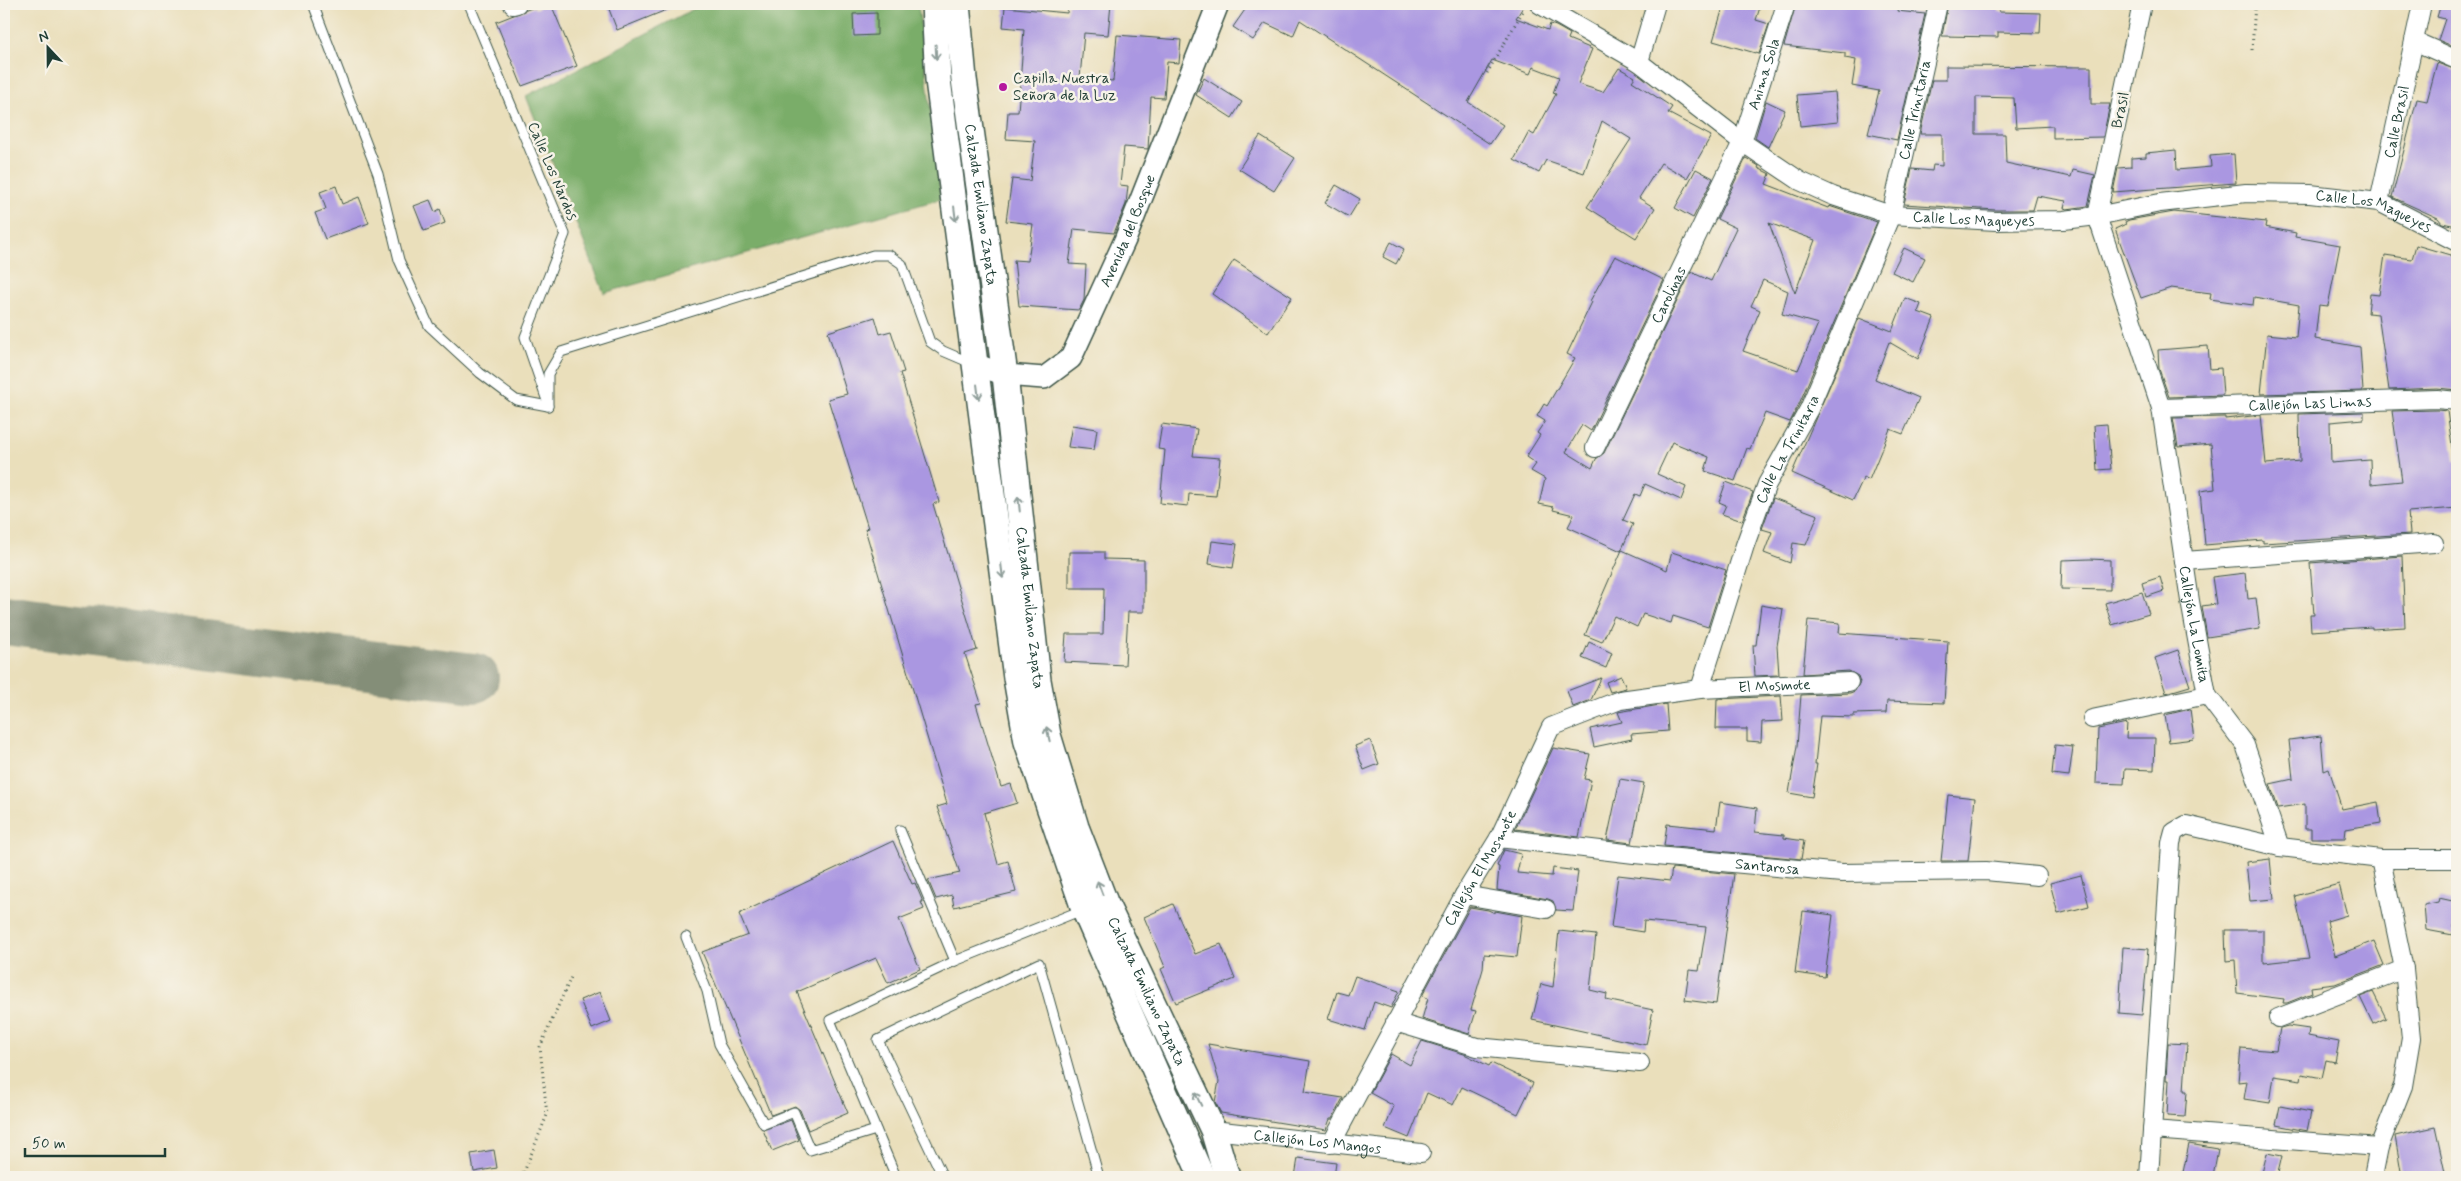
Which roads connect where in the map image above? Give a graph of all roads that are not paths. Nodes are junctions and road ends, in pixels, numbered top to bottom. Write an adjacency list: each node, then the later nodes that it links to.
1 (313, 4): 23 (lane)
2 (469, 4): 23 (lane, Calle Los Nardos)
3 (934, 4): 20 (main road, Calzada Emiliano Zapata, one-way to 20)
4 (957, 4): 21 (main road, Calzada Emiliano Zapata)
5 (1218, 4): 21 (street, Avenida del Bosque)
6 (1539, 4): 14 (street, Calle Los Magueyes)
7 (1656, 4): 14 (street)
8 (1786, 4): 15 (street, Anima Sola)
9 (1938, 4): 17 (street, Calle Trinitaria)
10 (2142, 4): 18 (street, Brasil)
11 (2422, 4): 12 (street, Calle Brasil)
12 (2414, 41): 13 (street); 16 (street, Calle Brasil)
13 (2457, 60)
14 (1639, 62): 15 (street, Calle Los Magueyes)
15 (1742, 142): 17 (street, Calle Los Magueyes); 25 (street, Carolinas)
16 (2379, 202): 18 (street, Calle Los Magueyes); 19 (street, Calle Los Magueyes)
17 (1891, 215): 18 (street, Calle Los Magueyes); 29 (street, Calle La Trinitaria)
18 (2097, 216): 24 (street, Callejón La Lomita)
19 (2457, 242)
20 (975, 364): 21 (street, Avenida del Bosque); 23 (lane); 39 (main road, Calzada Emiliano Zapata, one-way to 39)
21 (1005, 374): 48 (main road, Calzada Emiliano Zapata, one-way to 21)
22 (2457, 401): 24 (street, Callejón Las Limas)
23 (548, 406)
24 (2161, 408): 27 (street, Callejón La Lomita)
25 (1595, 448)
26 (2434, 543): 27 (street)
27 (2184, 561): 30 (street, Callejón La Lomita)
28 (1849, 682): 29 (street, El Mosmote)
29 (1700, 689): 33 (street, Callejón El Mosmote)
30 (2208, 695): 31 (street); 34 (street, Callejón La Lomita)
31 (2092, 719)
32 (900, 830): 42 (lane)
33 (1499, 838): 37 (street, Santarosa); 38 (street, Callejón El Mosmote)
34 (2280, 848): 35 (street); 49 (street)
35 (2381, 859): 36 (street); 43 (street)
36 (2457, 859)
37 (2037, 876)
38 (1464, 895): 40 (street); 45 (street, Callejón El Mosmote)
39 (1084, 909): 42 (lane); 56 (main road, Calzada Emiliano Zapata)
40 (1546, 909)
41 (686, 938): 47 (lane)
42 (955, 961): 47 (lane)
43 (2404, 969): 44 (street); 51 (street)
44 (2278, 1018)
45 (1395, 1022): 46 (street); 50 (street, Callejón El Mosmote)
46 (1640, 1063)
47 (876, 1130): 53 (lane)
48 (1213, 1130): 50 (street, Callejón Los Mangos); 57 (main road, Calzada Emiliano Zapata)
49 (2152, 1130): 51 (street); 58 (street)
50 (1331, 1144): 52 (street, Callejón Los Mangos)
51 (2379, 1147): 59 (street)
52 (1421, 1153)
53 (896, 1177)
54 (943, 1177): 55 (lane)
55 (1099, 1177)
56 (1202, 1177)
57 (1227, 1177)
58 (2149, 1177)
59 (2373, 1177)

